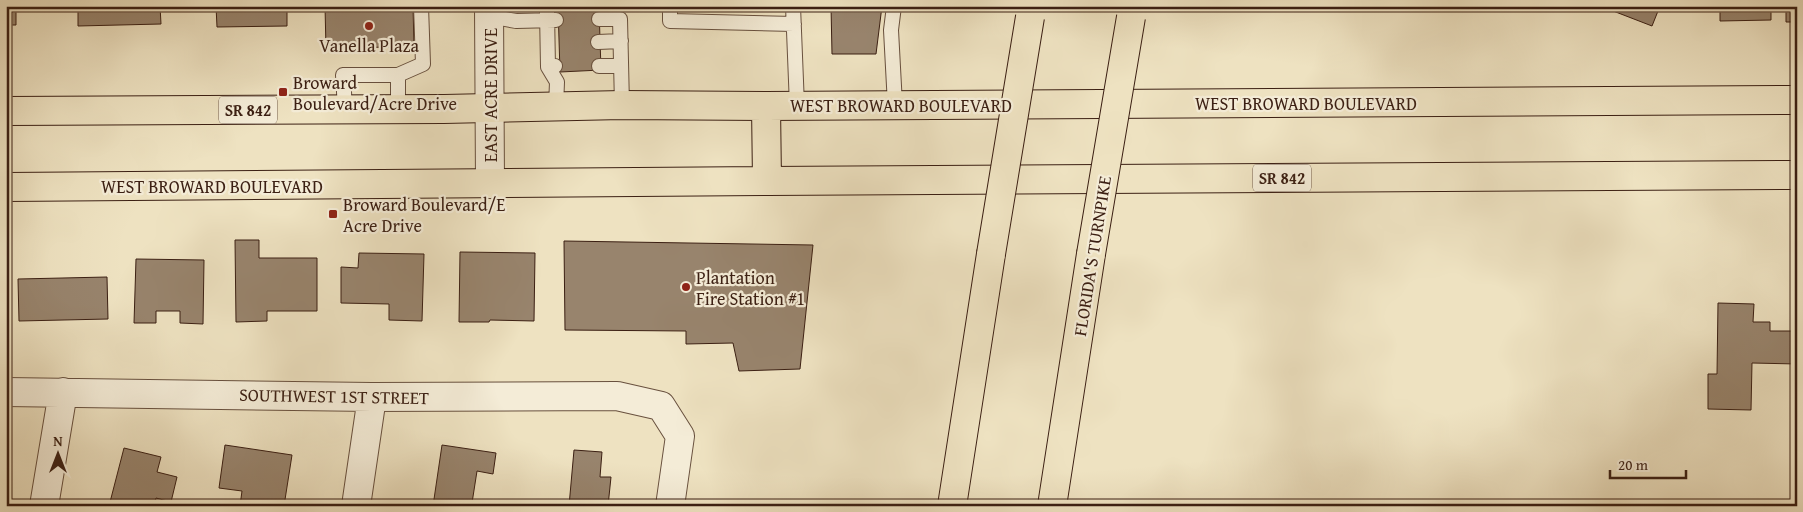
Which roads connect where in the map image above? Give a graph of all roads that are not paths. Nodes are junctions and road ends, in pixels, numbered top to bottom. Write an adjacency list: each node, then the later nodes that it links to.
1 (421, 6): 14 (lane)
2 (670, 6): 9 (lane)
3 (793, 6): 9 (lane)
4 (894, 6): 17 (lane)
5 (489, 11): 20 (lane); 21 (street, EAST ACRE DRIVE)
6 (1030, 12): 35 (main road, bridge)
7 (1132, 12): 36 (main road, FLORIDA'S TURNPIKE, bridge)
8 (599, 19): 10 (lane)
9 (794, 24): 19 (lane)
10 (621, 41): 11 (lane); 13 (lane)
11 (598, 42)
12 (599, 66): 13 (lane)
13 (621, 66): 16 (lane)
14 (398, 75): 22 (lane); 23 (lane)
15 (1797, 100): 17 (main road, WEST BROWARD BOULEVARD / SR 842)
16 (622, 105): 18 (main road, WEST BROWARD BOULEVARD / SR 842); 20 (main road, WEST BROWARD BOULEVARD / SR 842)
17 (895, 105): 19 (main road, WEST BROWARD BOULEVARD / SR 842)
18 (766, 106): 19 (main road, WEST BROWARD BOULEVARD / SR 842); 26 (main road)
19 (797, 106)
20 (556, 107): 21 (main road, WEST BROWARD BOULEVARD / SR 842)
21 (490, 108): 23 (main road, WEST BROWARD BOULEVARD / SR 842); 27 (street, EAST ACRE DRIVE)
22 (344, 110): 23 (main road, WEST BROWARD BOULEVARD / SR 842); 24 (main road, WEST BROWARD BOULEVARD / SR 842)
23 (398, 110)
24 (6, 111)
25 (1797, 175): 26 (main road, WEST BROWARD BOULEVARD / SR 842)
26 (766, 181): 27 (main road, WEST BROWARD BOULEVARD / SR 842)
27 (490, 184): 28 (main road, WEST BROWARD BOULEVARD / SR 842)
28 (6, 188)
29 (6, 392): 30 (street, SOUTHWEST 1ST STREET)
30 (63, 392): 31 (street, SOUTHWEST 1ST STREET); 32 (street)
31 (372, 397): 33 (street); 34 (street, SOUTHWEST 1ST STREET)
32 (44, 506)
33 (356, 506)
34 (670, 506)
35 (952, 506)
36 (1052, 506)

